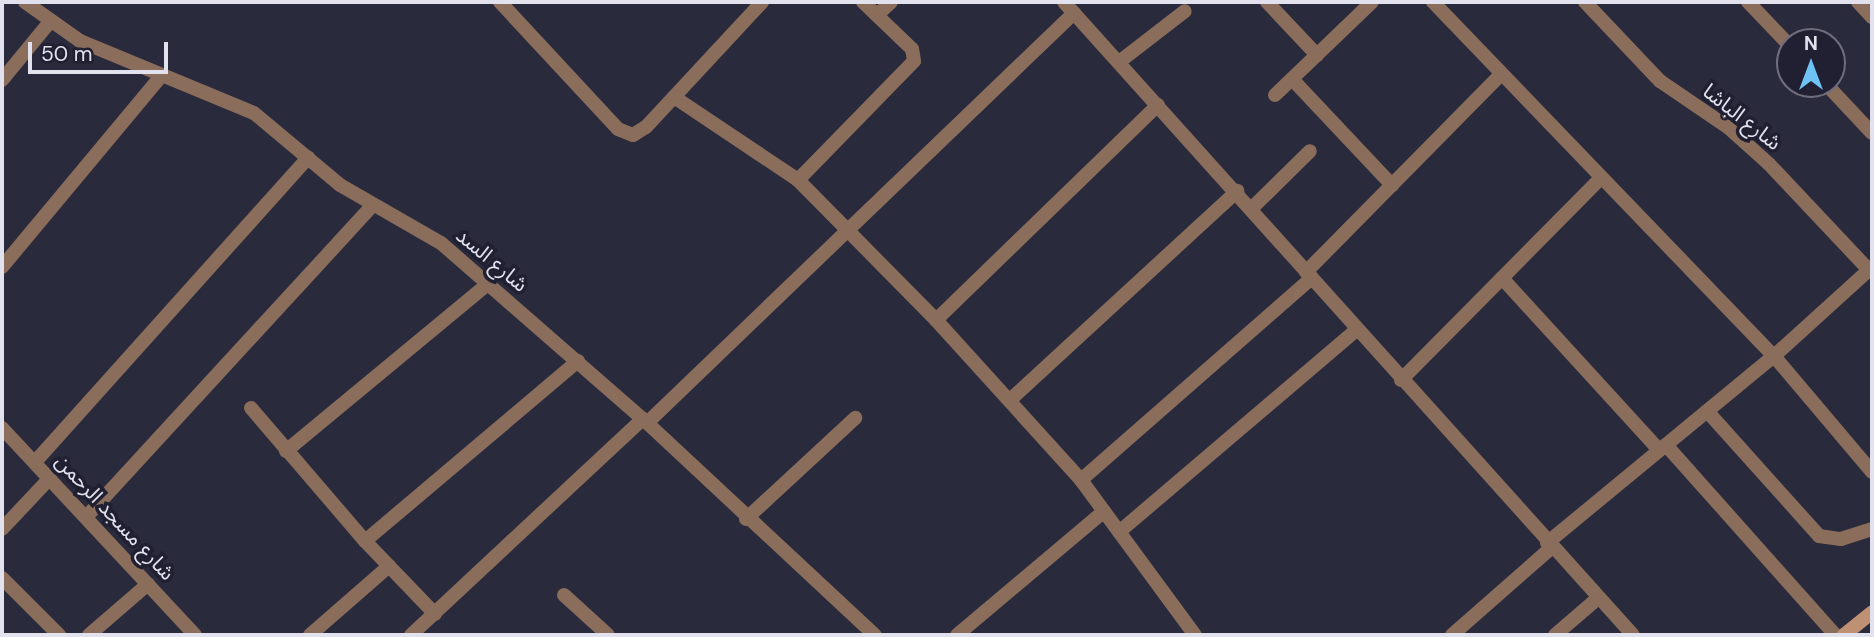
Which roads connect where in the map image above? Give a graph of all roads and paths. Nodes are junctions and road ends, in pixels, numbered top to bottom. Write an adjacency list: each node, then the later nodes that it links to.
1 (26, 2): 17 (street, شارع السد)
2 (500, 2): 26 (street)
3 (762, 2): 26 (street)
4 (863, 2): 15 (street)
5 (891, 2): 15 (street)
6 (1064, 2): 14 (street)
7 (1267, 2): 19 (street)
8 (1372, 2): 19 (street)
9 (1433, 2): 21 (street)
10 (1585, 2): 40 (street, شارع الباشا)
11 (1748, 2): 18 (street)
12 (1858, 2): 16 (street)
13 (1185, 11): 20 (street)
14 (1074, 13): 20 (street); 38 (street)
15 (877, 15): 33 (street)
16 (1872, 17)
17 (49, 23): 22 (street, شارع السد); 24 (street)
18 (1776, 31)
19 (1317, 55): 23 (street)
20 (1119, 62): 28 (street)
21 (1501, 74): 32 (street); 34 (street)
22 (161, 76): 31 (street, شارع السد); 39 (street)
23 (1292, 79): 25 (street); 34 (street)
24 (2, 80)
25 (1275, 95)
26 (674, 97): 33 (street)
27 (1839, 98): 29 (street)
28 (1158, 104): 35 (street); 44 (street)
29 (1872, 133)
30 (1310, 151): 37 (street)
31 (308, 158): 36 (street, شارع السد); 57 (street)
32 (1601, 178): 42 (street); 46 (street)
33 (798, 180): 38 (street)
34 (1392, 185): 41 (street)
35 (1237, 191): 37 (street); 49 (street)
36 (372, 206): 43 (street, شارع السد); 62 (street)
37 (1252, 208): 41 (street)
38 (848, 230): 44 (street); 53 (street)
39 (2, 267)
40 (1871, 269): 46 (street)
41 (1309, 275): 45 (street); 60 (street)
42 (1502, 278): 48 (street); 55 (street)
43 (489, 283): 47 (street, شارع السد); 56 (street)
44 (936, 320): 49 (street)
45 (1356, 330): 48 (street); 66 (street)
46 (1774, 356): 51 (street); 58 (street)
47 (578, 361): 53 (street, شارع السد); 67 (street)
48 (1401, 380): 68 (street)
49 (1010, 400): 60 (street)
50 (251, 408): 56 (street)
51 (1707, 411): 55 (street); 64 (street)
52 (855, 418): 63 (street)
53 (645, 421): 63 (street, شارع السد); 75 (street)
54 (2, 428): 57 (street, شارع مسجد الرحمن)
55 (1663, 447): 68 (street); 88 (street)
56 (286, 451): 67 (street)
57 (35, 462): 59 (street, شارع مسجد الرحمن)
58 (1872, 472)
59 (50, 478): 62 (street, شارع مسجد الرحمن); 65 (street)
60 (1081, 480): 61 (street)
61 (1104, 511): 66 (street); 83 (street)
62 (87, 516): 71 (street, شارع مسجد الرحمن)
63 (746, 519): 82 (street, شارع السد)
64 (1872, 528)
65 (2, 529)
66 (1119, 532): 84 (street)
67 (365, 541): 69 (street)
68 (1549, 545): 73 (street); 85 (street)
69 (389, 566): 75 (street); 79 (street)
70 (2, 578): 76 (street)
71 (148, 584): 77 (street); 78 (street, شارع مسجد الرحمن)
72 (564, 595): 81 (street)
73 (1598, 598): 86 (street); 87 (street)
74 (1872, 612): 89 (street)
75 (435, 614): 80 (street)
76 (59, 635)
77 (89, 635)
78 (195, 635)
79 (310, 635)
80 (411, 635)
81 (608, 635)
82 (875, 635)
83 (957, 635)
84 (1195, 635)
85 (1451, 635)
86 (1555, 635)
87 (1633, 635)
88 (1835, 635)
89 (1844, 635)

